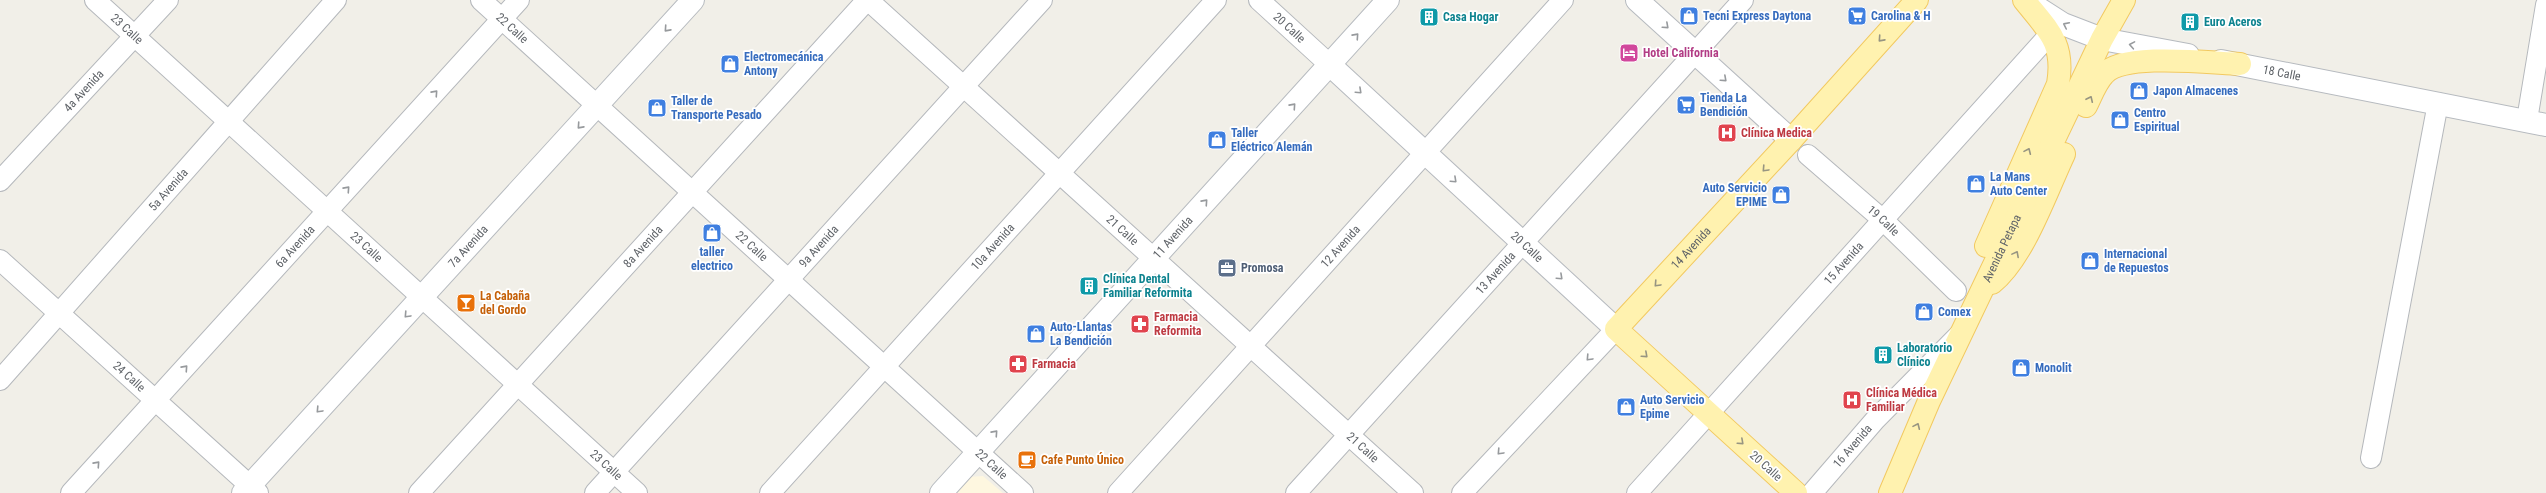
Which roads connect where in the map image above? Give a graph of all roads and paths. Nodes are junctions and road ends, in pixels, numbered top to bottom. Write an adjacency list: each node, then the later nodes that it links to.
1 (95, 0): 21 (street, 23 Calle)
2 (168, 0): 21 (street, 4a Avenida)
3 (336, 0): 29 (street, 5a Avenida)
4 (481, 0): 19 (street, 22 Calle)
5 (519, 0): 19 (street, 6a Avenida)
6 (693, 0): 28 (main road, 7a Avenida, one-way to 28)
7 (867, 0): 26 (street, 21 Calle); 36 (street, 8a Avenida)
8 (1042, 0): 26 (street, 9a Avenida)
9 (1216, 0): 34 (street, 10a Avenida)
10 (1259, 0): 25 (street, 20 Calle)
11 (1388, 0): 25 (main road, 11 Avenida, one-way to 11)
12 (1563, 0): 32 (street, 12 Avenida)
13 (1637, 0): 23 (main road, one-way to 23)
14 (1743, 0): 23 (street, 13 Avenida)
15 (1917, 0): 31 (main road, 14 Avenida, one-way to 31)
16 (2025, 0): 20 (main road); 22 (main road, 18 Calle, one-way to 16)
17 (2122, 2): 22 (main road, Avenida Petapa)
18 (2546, 5): 30 (street)
19 (502, 19): 28 (street, 22 Calle); 37 (street, 6a Avenida, one-way to 19)
20 (2051, 33): 38 (street, 15 Avenida); 44 (main road, one-way to 20)
21 (135, 36): 29 (street, 23 Calle); 35 (street, 4a Avenida)
22 (2102, 39): 24 (main road, 18 Calle, one-way to 22); 44 (main road, Avenida Petapa)
23 (1695, 52): 31 (main road, one-way to 31); 39 (street, 13 Avenida)
24 (2240, 64): 27 (main road, 18 Calle); 44 (main road, one-way to 24)
25 (1330, 65): 32 (main road, 20 Calle, one-way to 32); 40 (main road, 11 Avenida, one-way to 25)
26 (963, 86): 34 (street, 21 Calle); 42 (street, 9a Avenida)
27 (2438, 103): 30 (main road, 18 Calle); 57 (street)
28 (598, 106): 36 (street, 22 Calle); 45 (main road, 7a Avenida, one-way to 45)
29 (227, 120): 37 (street, 23 Calle); 46 (street, 5a Avenida)
30 (2536, 122)
31 (1791, 140): 47 (main road, 14 Avenida, one-way to 47)
32 (1425, 153): 39 (main road, 20 Calle, one-way to 39); 49 (street, 12 Avenida)
33 (1808, 155): 38 (street, 19 Calle)
34 (1060, 173): 40 (street, 21 Calle); 50 (street, 10a Avenida)
35 (0, 181)
36 (692, 192): 42 (street, 22 Calle); 52 (street, 8a Avenida)
37 (327, 211): 45 (street, 23 Calle); 53 (street, 6a Avenida, one-way to 37)
38 (1882, 220): 43 (street, 19 Calle); 54 (street, 15 Avenida)
39 (1523, 243): 47 (main road, 20 Calle, one-way to 47); 55 (street, 13 Avenida)
40 (1154, 259): 49 (street, 21 Calle); 56 (main road, 11 Avenida, one-way to 40)
41 (0, 260): 46 (street, 24 Calle)
42 (788, 279): 50 (street, 22 Calle); 59 (street, 9a Avenida)
43 (1956, 291)
44 (1980, 292): 48 (main road, Avenida Petapa)
45 (423, 298): 52 (street, 23 Calle); 60 (main road, 7a Avenida, one-way to 60)
46 (59, 314): 51 (street, 5a Avenida); 53 (street, 24 Calle)
47 (1616, 329): 54 (main road, 20 Calle, one-way to 54); 71 (street, 14 Avenida, one-way to 71)
48 (1962, 331): 58 (main road, Avenida Petapa, one-way to 48); 74 (street, 16 Avenida)
49 (1250, 346): 55 (street, 21 Calle); 68 (street, 12 Avenida)
50 (883, 366): 56 (street, 22 Calle); 65 (street, 10a Avenida)
51 (0, 380)
52 (518, 384): 59 (street, 23 Calle); 62 (street, 8a Avenida)
53 (155, 400): 60 (street, 24 Calle); 61 (street, 6a Avenida, one-way to 53)
54 (1709, 413): 72 (street, 15 Avenida); 73 (main road, 20 Calle, one-way to 73)
55 (1349, 435): 69 (street, 13 Avenida); 70 (street, 21 Calle)
56 (978, 452): 66 (main road, 11 Avenida); 67 (street, 22 Calle)
57 (2371, 458)
58 (1901, 462): 75 (main road); 76 (main road, Avenida Petapa)
59 (614, 472): 63 (street, 9a Avenida); 64 (street, 23 Calle)
60 (250, 490)
61 (71, 493)
62 (419, 493)
63 (595, 493)
64 (637, 493)
65 (770, 493)
66 (941, 493)
67 (1023, 493)
68 (1118, 493)
69 (1296, 493)
70 (1413, 493)
71 (1462, 493)
72 (1637, 493)
73 (1796, 493)
74 (1812, 493)
75 (1874, 493)
76 (1890, 493)

